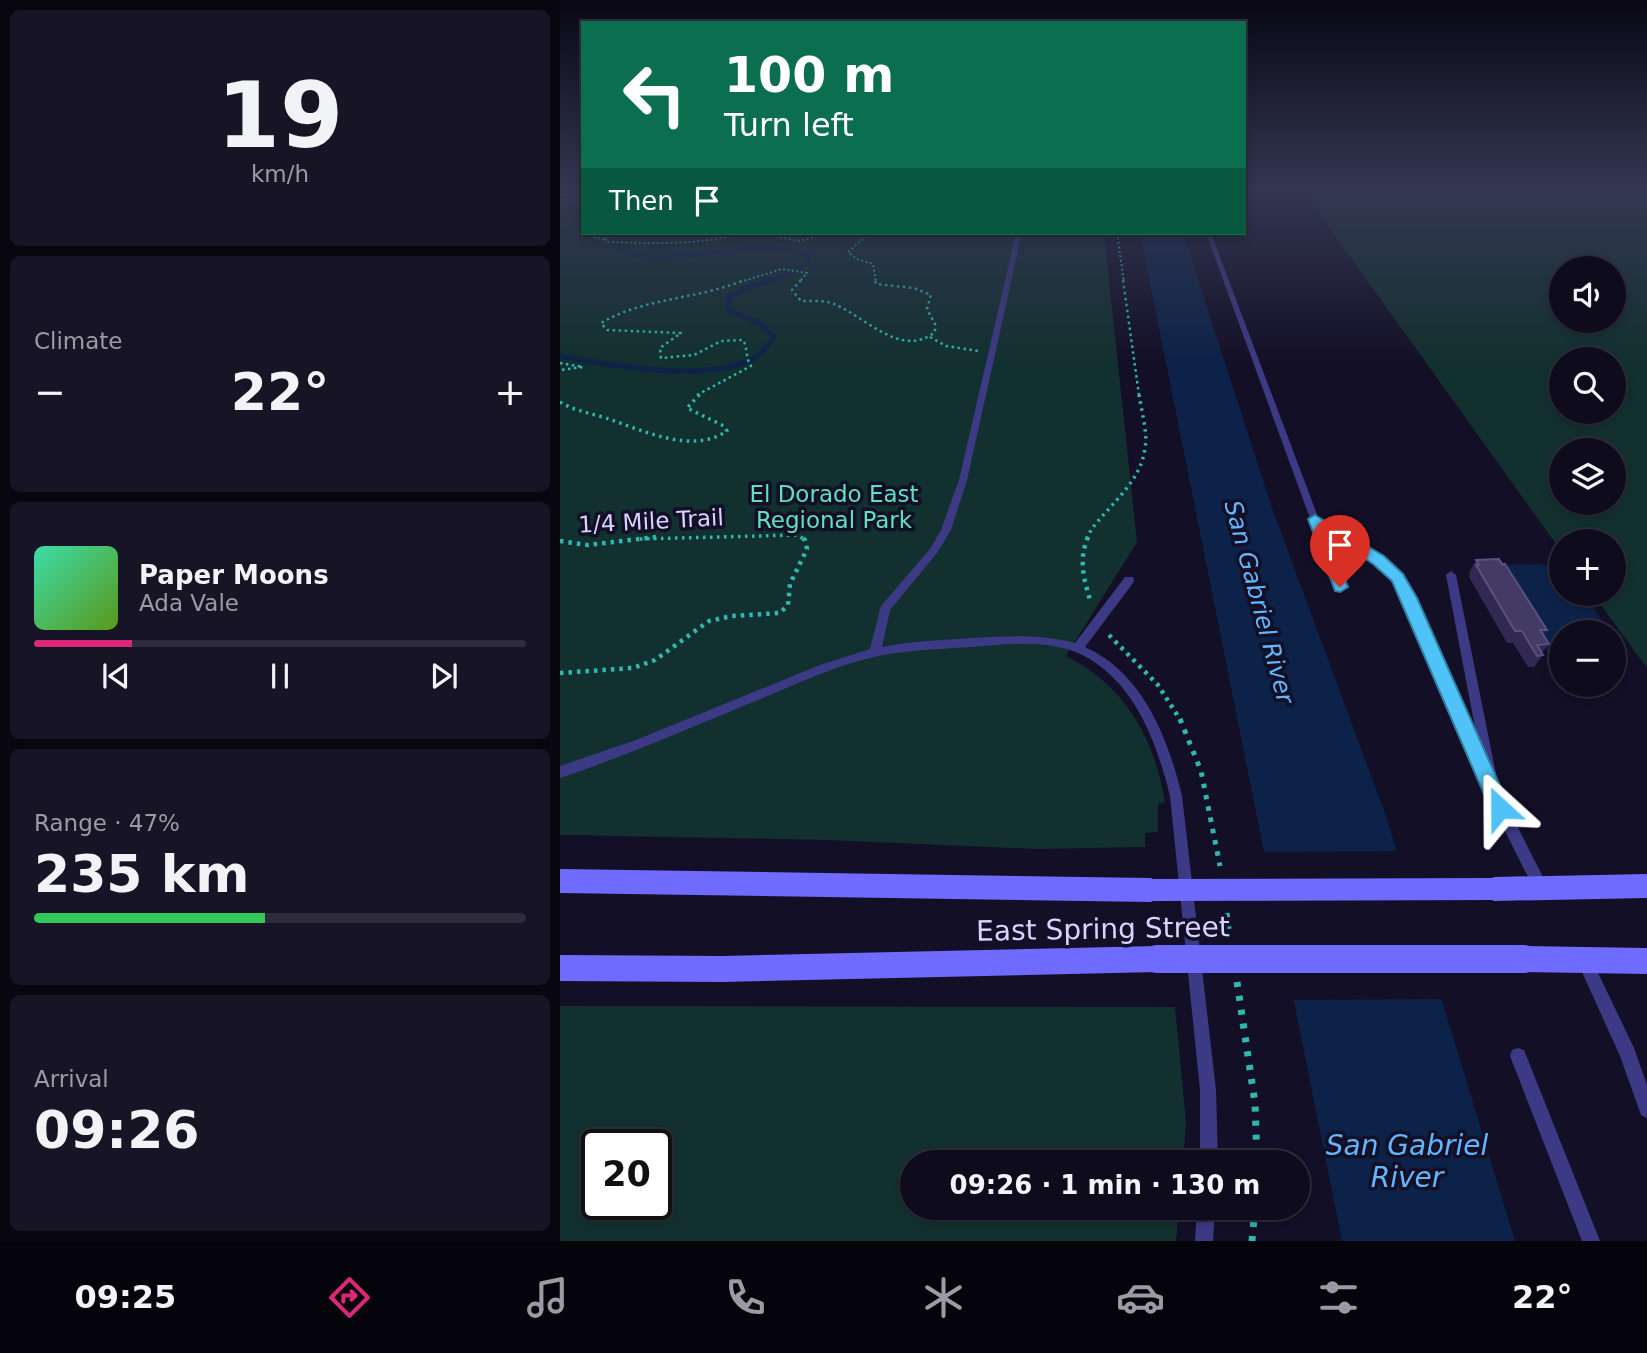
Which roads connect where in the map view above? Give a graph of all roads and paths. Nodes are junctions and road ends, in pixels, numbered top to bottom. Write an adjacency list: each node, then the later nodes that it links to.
1 (852, 249): 5 (path)
2 (1015, 249): 6 (lane)
3 (1119, 249): 15 (path)
4 (1214, 249): 10 (lane)
5 (930, 337): 6 (path); 9 (path)
6 (992, 352): 17 (lane)
7 (560, 363): 8 (path)
8 (560, 370)
9 (560, 402)
10 (1315, 519): 14 (lane); 20 (lane)
11 (560, 541): 18 (path, 1/4 Mile Trail)
12 (1451, 575): 20 (lane)
13 (1129, 580): 15 (lane)
14 (1340, 587)
15 (1098, 620): 16 (lane); 21 (path)
16 (1078, 648): 17 (lane); 33 (lane)
17 (875, 652): 19 (lane)
18 (560, 673)
19 (560, 772)
20 (1495, 797): 24 (lane)
21 (1221, 876)
22 (560, 881): 24 (main road, East Spring Street, bridge)
23 (1647, 886): 24 (main road, East Spring Street)
24 (1541, 889)
25 (1225, 903): 26 (path)
26 (1231, 943)
27 (1585, 961): 28 (main road, East Spring Street); 29 (main road, East Spring Street, bridge); 32 (lane)
28 (1647, 961)
29 (560, 968)
30 (1235, 970): 34 (path)
31 (1518, 1056): 39 (lane)
32 (1647, 1109)
33 (1209, 1150)
34 (1257, 1150)
35 (1205, 1220): 37 (lane)
36 (1254, 1220): 38 (path)
37 (1204, 1241)
38 (1252, 1241)
39 (1591, 1241)

